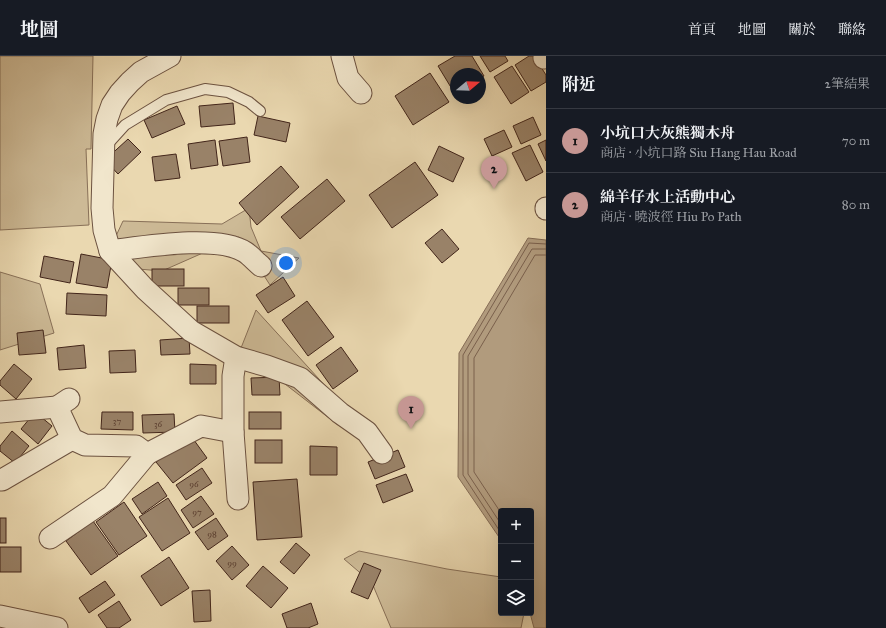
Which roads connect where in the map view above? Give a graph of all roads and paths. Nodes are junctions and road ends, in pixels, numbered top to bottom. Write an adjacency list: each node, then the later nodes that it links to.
1 (170, 56): 5 (street)
2 (342, 56): 3 (street)
3 (361, 93)
4 (260, 111): 5 (lane)
5 (103, 149): 6 (street)
6 (110, 250): 7 (street); 8 (street)
7 (261, 266)
8 (236, 357): 10 (street); 12 (street)
9 (0, 412): 11 (street)
10 (233, 432): 13 (street); 15 (street)
11 (72, 439): 13 (street); 14 (street)
12 (382, 453)
13 (147, 454): 16 (street)
14 (0, 480)
15 (238, 499)
16 (50, 538)
17 (0, 616): 18 (street)
18 (57, 628)

